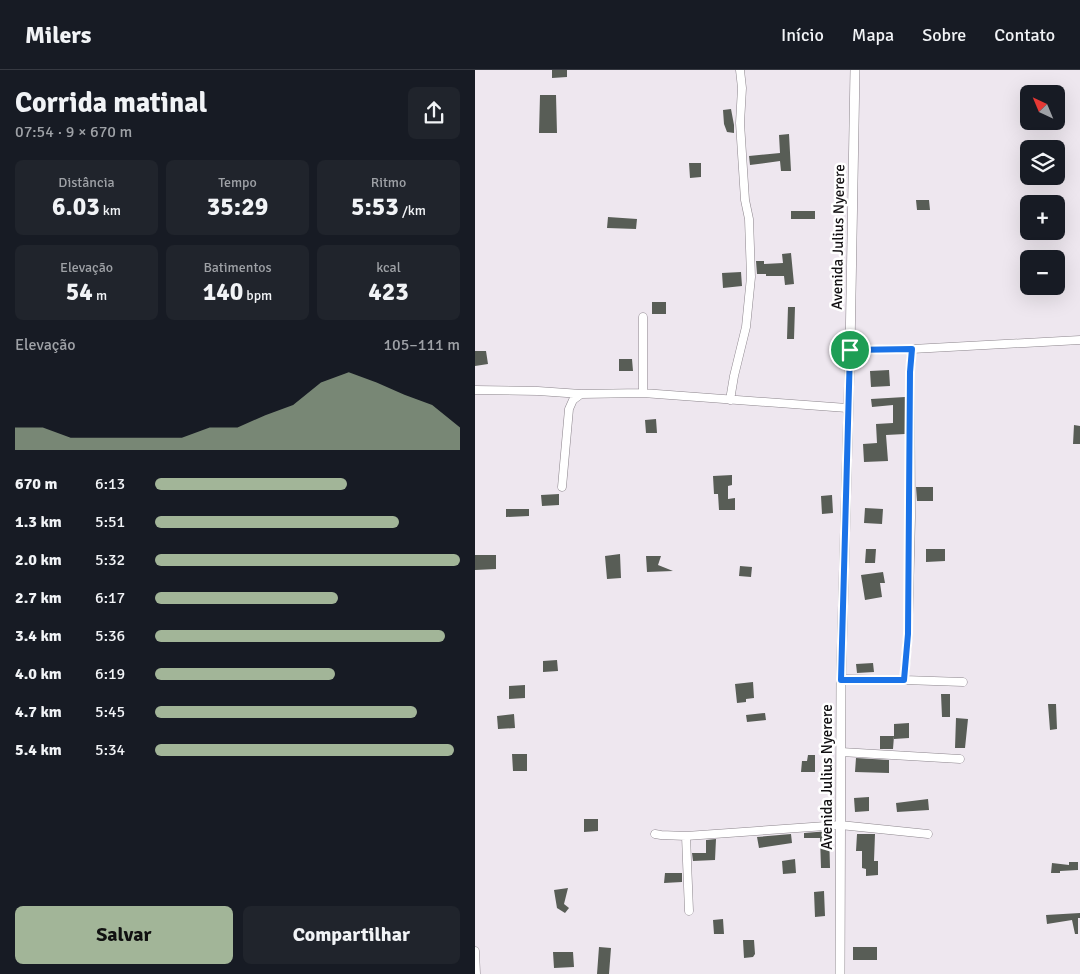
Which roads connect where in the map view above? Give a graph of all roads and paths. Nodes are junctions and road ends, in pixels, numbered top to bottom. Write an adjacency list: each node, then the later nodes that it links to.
1 (740, 70): 10 (street)
2 (855, 70): 6 (street, Avenida Julius Nyerere)
3 (643, 317): 8 (street)
4 (1080, 340): 5 (street)
5 (912, 349): 6 (street); 14 (street)
6 (850, 350): 11 (street, Avenida Julius Nyerere)
7 (475, 390): 9 (street)
8 (643, 393): 9 (street); 10 (street)
9 (581, 394): 12 (street)
10 (730, 400): 11 (street)
11 (847, 408): 13 (street, Avenida Julius Nyerere)
12 (562, 487)
13 (841, 680): 14 (street); 16 (street, Avenida Julius Nyerere)
14 (904, 680): 15 (street)
15 (963, 682)
16 (841, 752): 17 (street); 18 (street, Avenida Julius Nyerere)
17 (960, 760)
18 (841, 825): 20 (street); 21 (street); 25 (street, Avenida Julius Nyerere)
19 (655, 834): 21 (street)
20 (928, 834)
21 (686, 836): 22 (street)
22 (689, 911)
23 (475, 951): 24 (street)
24 (476, 974)
25 (840, 974)

